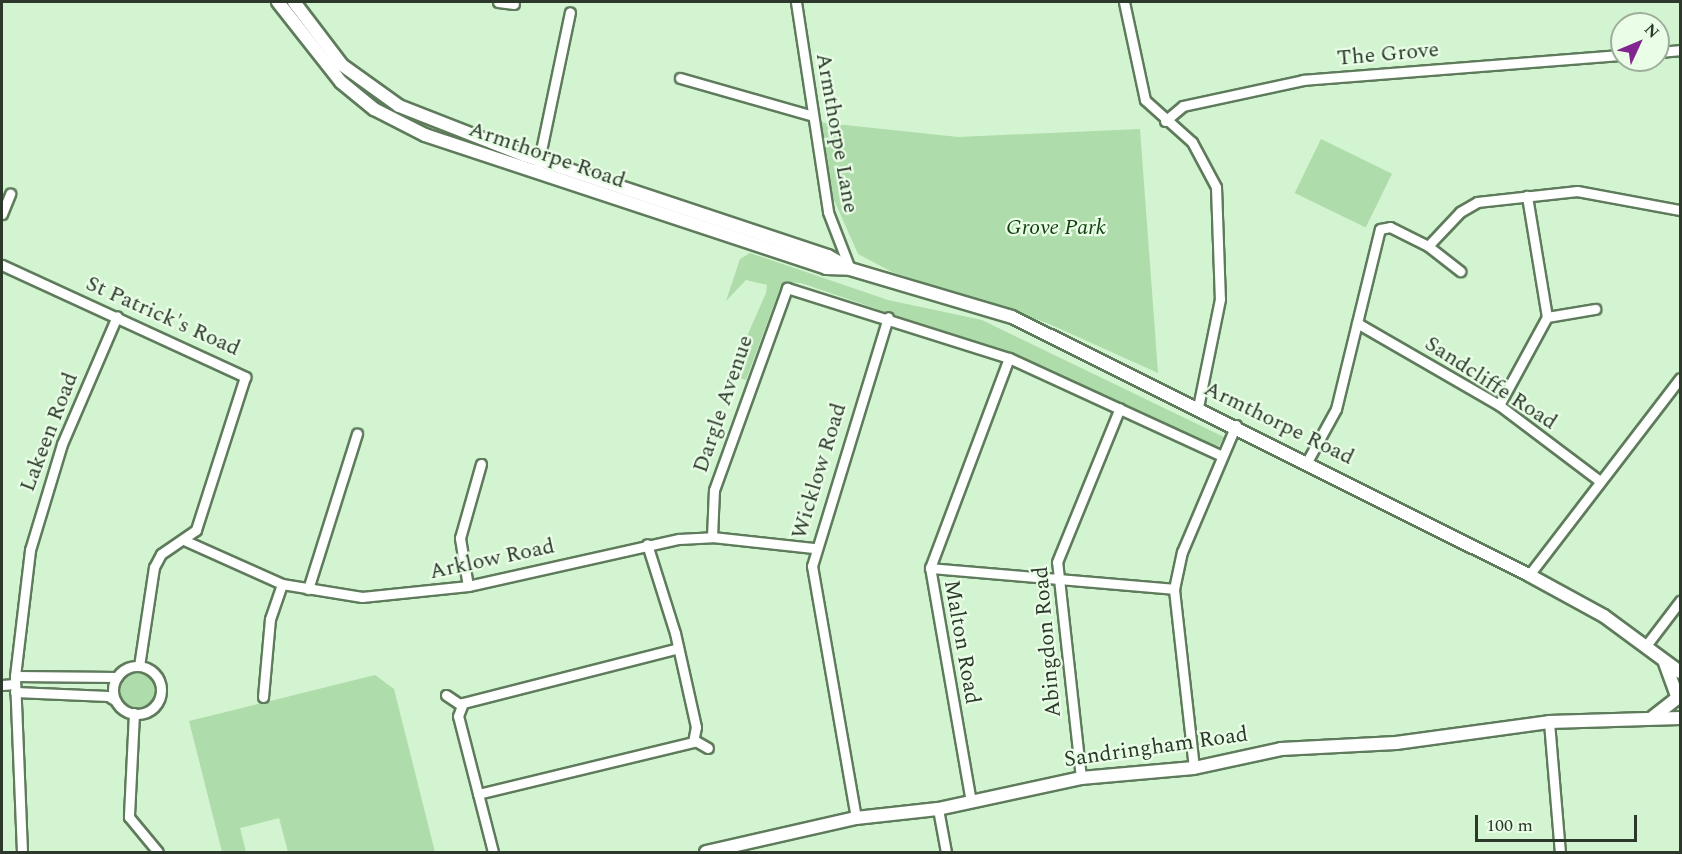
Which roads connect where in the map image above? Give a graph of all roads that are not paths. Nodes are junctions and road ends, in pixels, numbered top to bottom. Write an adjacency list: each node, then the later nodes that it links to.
1 (278, 2): 13 (street, Armthorpe Road)
2 (294, 2): 12 (street, Armthorpe Road)
3 (498, 2): 6 (street)
4 (796, 2): 10 (street, Armthorpe Lane)
5 (1124, 2): 11 (street)
6 (514, 4)
7 (570, 12): 12 (street)
8 (1610, 56): 11 (street, The Grove)
9 (680, 78): 10 (street)
10 (810, 115): 20 (street, Armthorpe Lane)
11 (1165, 121): 30 (street)
12 (539, 159): 13 (street); 20 (street, Armthorpe Road)
13 (536, 175): 20 (street, Armthorpe Road)
14 (10, 194): 17 (street)
15 (1527, 196): 16 (street); 18 (street); 25 (street)
16 (1680, 210)
17 (2, 214)
18 (1428, 246): 21 (street); 26 (street)
19 (2, 265): 23 (street, St Patrick's Road)
20 (850, 269): 30 (street, Armthorpe Road)
21 (1461, 271)
22 (1595, 309): 25 (street)
23 (117, 316): 39 (street, St Patrick's Road); 56 (street, Lakeen Road)
24 (888, 317): 27 (street); 38 (street, Dargle Avenue); 41 (street, Wicklow Road)
25 (1547, 317): 29 (street)
26 (1357, 323): 29 (street, Sandcliffe Road); 35 (street)
27 (1009, 358): 31 (street); 42 (street, Malton Road)
28 (1680, 378): 37 (street)
29 (1499, 405): 37 (street, Sandcliffe Road)
30 (1198, 407): 32 (street, Armthorpe Road)
31 (1120, 408): 34 (street); 44 (street, Abingdon Road)
32 (1236, 425): 34 (street); 35 (street, Armthorpe Road)
33 (357, 434): 47 (street)
34 (1222, 456): 48 (street)
35 (1308, 460): 43 (street, Armthorpe Road)
36 (481, 464): 46 (street)
37 (1600, 481): 43 (street)
38 (712, 537): 40 (street, Arklow Road); 41 (street, Arklow Road)
39 (186, 541): 45 (street, Arklow Road); 53 (street)
40 (647, 544): 46 (street, Arklow Road); 51 (street)
41 (813, 548): 74 (street, Wicklow Road)
42 (930, 568): 44 (street); 72 (street, Malton Road)
43 (1529, 575): 50 (street, Armthorpe Road)
44 (1056, 579): 48 (street); 70 (street, Abingdon Road)
45 (282, 584): 47 (street, Arklow Road); 59 (street)
46 (468, 586): 47 (street, Arklow Road)
47 (308, 589)
48 (1174, 589): 69 (street)
49 (1680, 601): 50 (street)
50 (1645, 646): 52 (street, Armthorpe Road)
51 (678, 648): 62 (street); 67 (street)
52 (1665, 663): 54 (street, Armthorpe Road); 60 (street)
53 (139, 666): 55 (street); 63 (street)
54 (1680, 672)
55 (117, 677): 56 (street); 61 (street)
56 (15, 684): 57 (street); 61 (street); 75 (street, Lakeen Road)
57 (2, 685)
58 (446, 695): 62 (street)
59 (262, 697)
60 (1678, 698): 64 (street)
61 (116, 701): 63 (street)
62 (461, 705): 71 (street)
63 (134, 713): 76 (street)
64 (1653, 717): 65 (street, Sandringham Road); 66 (street, Sandringham Road)
65 (1680, 718)
66 (1549, 722): 69 (street, Sandringham Road); 80 (street)
67 (694, 740): 68 (street); 71 (street)
68 (708, 748)
69 (1194, 768): 70 (street, Sandringham Road)
70 (1081, 778): 72 (street, Sandringham Road)
71 (478, 794): 77 (street)
72 (972, 802): 73 (street, Sandringham Road)
73 (938, 809): 74 (street, Sandringham Road); 79 (street)
74 (856, 818): 78 (street, Sandringham Road)
75 (22, 852)
76 (158, 852)
77 (493, 852)
78 (706, 852)
79 (946, 852)
80 (1560, 852)

